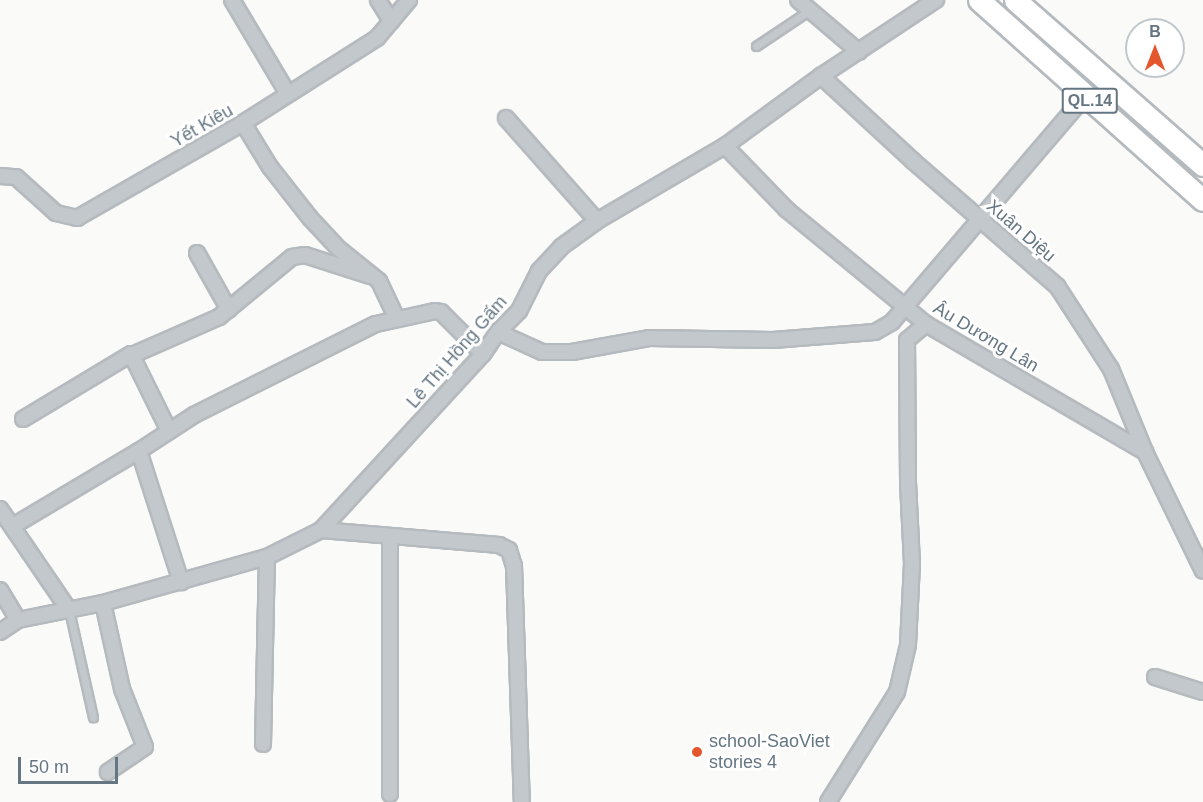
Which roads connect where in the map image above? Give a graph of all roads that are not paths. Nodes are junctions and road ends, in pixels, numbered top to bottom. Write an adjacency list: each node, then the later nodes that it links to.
1 (232, 0): 13 (street)
2 (378, 0): 9 (street)
3 (409, 0): 9 (street, Yết Kiêu)
4 (798, 0): 8 (street)
5 (936, 0): 11 (street, Lê Thị Hồng Gấm)
6 (979, 0): 14 (main road, QL.14)
7 (1015, 0): 18 (main road, QL.14)
8 (810, 10): 10 (lane); 11 (street)
9 (392, 21): 13 (street, Yết Kiêu)
10 (756, 46)
11 (859, 52): 12 (street, Lê Thị Hồng Gấm)
12 (821, 76): 17 (street, Lê Thị Hồng Gấm); 21 (street, Xuân Diệu)
13 (288, 94): 16 (street, Yết Kiêu)
14 (1085, 96): 20 (main road, QL.14); 21 (street)
15 (506, 118): 22 (street)
16 (243, 123): 19 (street, Yết Kiêu); 24 (street)
17 (724, 146): 22 (street, Lê Thị Hồng Gấm); 25 (street, Âu Dương Lân)
18 (1203, 165)
19 (0, 176)
20 (1203, 200)
21 (979, 219): 25 (street); 35 (street, Xuân Diệu)
22 (597, 221): 29 (street, Lê Thị Hồng Gấm)
23 (197, 253): 26 (street)
24 (370, 276): 26 (street); 27 (street)
25 (904, 307): 28 (street, Âu Dương Lân); 29 (street)
26 (229, 310): 30 (street)
27 (397, 319): 31 (street); 33 (street)
28 (926, 324): 35 (street, Âu Dương Lân); 55 (street)
29 (498, 332): 31 (street, Lê Thị Hồng Gấm)
30 (137, 353)
31 (483, 354): 38 (street, Lê Thị Hồng Gấm)
32 (24, 419): 33 (street)
33 (169, 431): 34 (street)
34 (139, 451): 37 (street); 42 (street)
35 (1145, 452): 41 (street)
36 (0, 509): 37 (street)
37 (13, 526): 45 (street)
38 (321, 530): 39 (street); 40 (street, Lê Thị Hồng Gấm)
39 (390, 538): 53 (street); 54 (street)
40 (267, 557): 42 (street, Lê Thị Hồng Gấm); 51 (street)
41 (1203, 571)
42 (181, 582): 44 (street, Lê Thị Hồng Gấm)
43 (0, 590): 46 (street)
44 (103, 603): 45 (street, Lê Thị Hồng Gấm); 52 (street)
45 (69, 610): 46 (street, Lê Thị Hồng Gấm); 50 (lane)
46 (18, 620): 47 (street, Lê Thị Hồng Gấm)
47 (0, 632)
48 (1155, 677): 49 (street)
49 (1203, 692)
50 (93, 717)
51 (263, 744)
52 (108, 772)
53 (390, 794)
54 (522, 802)
55 (828, 802)

